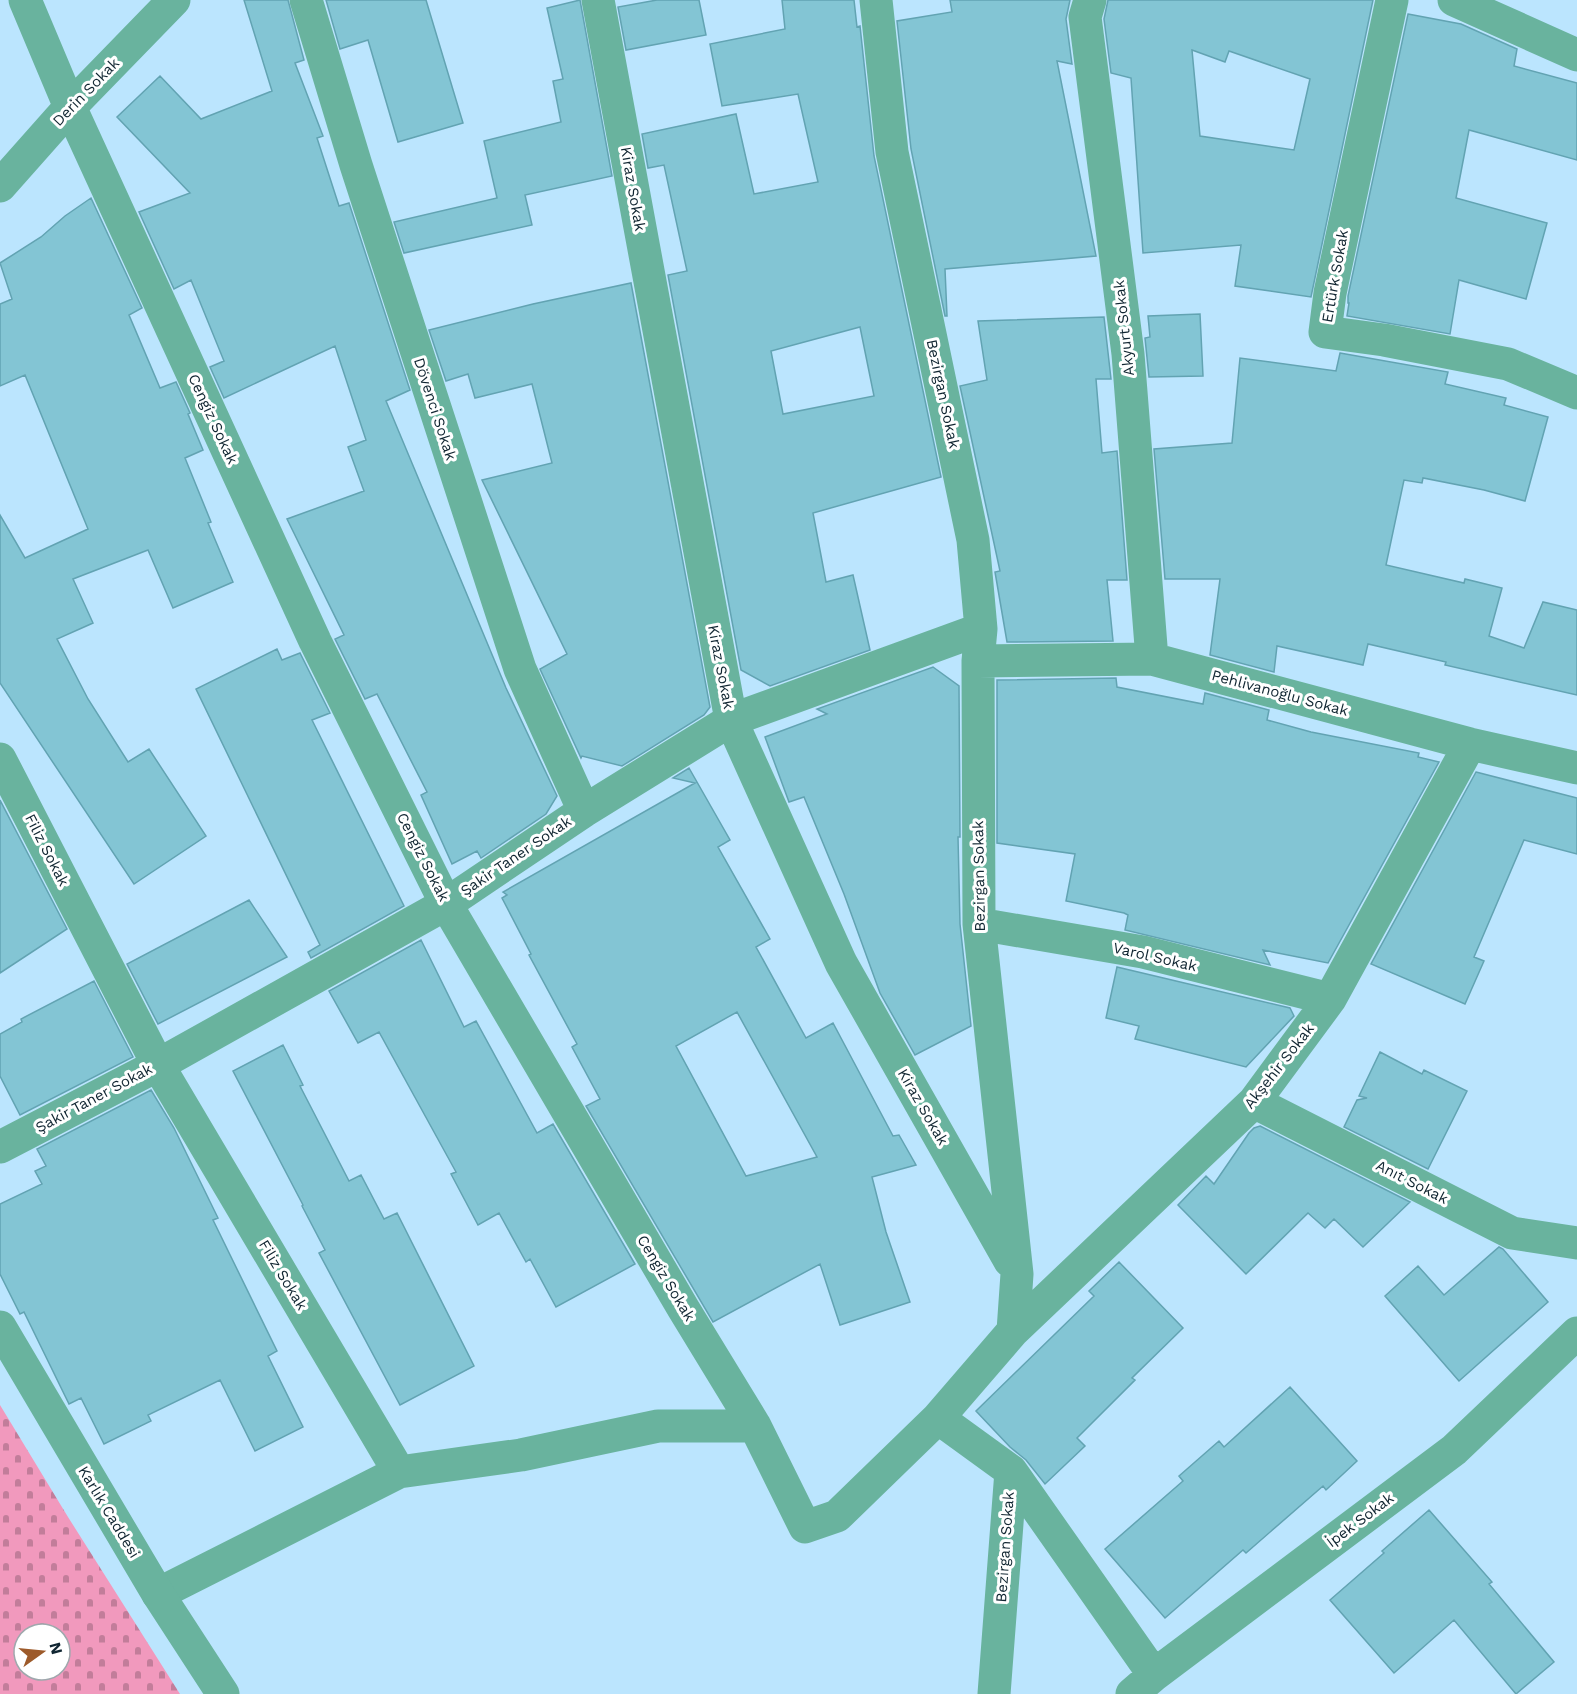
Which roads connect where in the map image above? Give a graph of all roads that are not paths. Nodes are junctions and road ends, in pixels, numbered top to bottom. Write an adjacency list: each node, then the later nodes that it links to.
1 (25, 0): 10 (street, Cengiz Sokak)
2 (174, 0): 10 (street, Derin Sokak)
3 (306, 0): 20 (street, Dövenci Sokak)
4 (598, 0): 16 (street, Kiraz Sokak)
5 (876, 0): 13 (street, Bezirgan Sokak)
6 (1090, 0): 14 (street, Akyurt Sokak)
7 (1392, 0): 12 (street, Ertürk Sokak)
8 (1454, 0): 9 (street)
9 (1577, 55)
10 (70, 107): 11 (street, Derin Sokak); 21 (street, Cengiz Sokak)
11 (0, 186)
12 (1577, 393)
13 (981, 629): 15 (street, Bezirgan Sokak); 16 (street, Şakir Taner Sokak)
14 (1152, 659): 15 (street, Pehlivanoğlu Sokak); 17 (street, Pehlivanoğlu Sokak)
15 (978, 661): 22 (street, Bezirgan Sokak)
16 (731, 720): 20 (street, Şakir Taner Sokak); 28 (street, Kiraz Sokak)
17 (1470, 744): 19 (street, Pehlivanoğlu Sokak); 23 (street, Akşehir Sokak)
18 (0, 759): 24 (street, Filiz Sokak)
19 (1577, 768)
20 (584, 811): 21 (street, Şakir Taner Sokak)
21 (446, 904): 24 (street, Şakir Taner Sokak); 33 (street, Cengiz Sokak)
22 (979, 924): 23 (street, Varol Sokak); 28 (street, Bezirgan Sokak)
23 (1330, 999): 25 (street, Akşehir Sokak)
24 (158, 1065): 26 (street, Şakir Taner Sokak); 35 (street, Filiz Sokak)
25 (1254, 1102): 27 (street, Anıt Sokak); 30 (street, Akşehir Sokak)
26 (0, 1147)
27 (1577, 1243)
28 (1017, 1274): 30 (street, Bezirgan Sokak)
29 (0, 1327): 36 (street, Karlık Caddesi)
30 (1013, 1331): 32 (street)
31 (1577, 1333): 37 (street, İpek Sokak)
32 (938, 1418): 33 (street, Cengiz Sokak); 34 (street, Bezirgan Sokak)
33 (755, 1426): 35 (street)
34 (1011, 1471): 37 (street); 39 (street, Bezirgan Sokak)
35 (399, 1472): 36 (street)
36 (158, 1594): 38 (street, Karlık Caddesi)
37 (1143, 1684)
38 (224, 1694)
39 (994, 1694)

